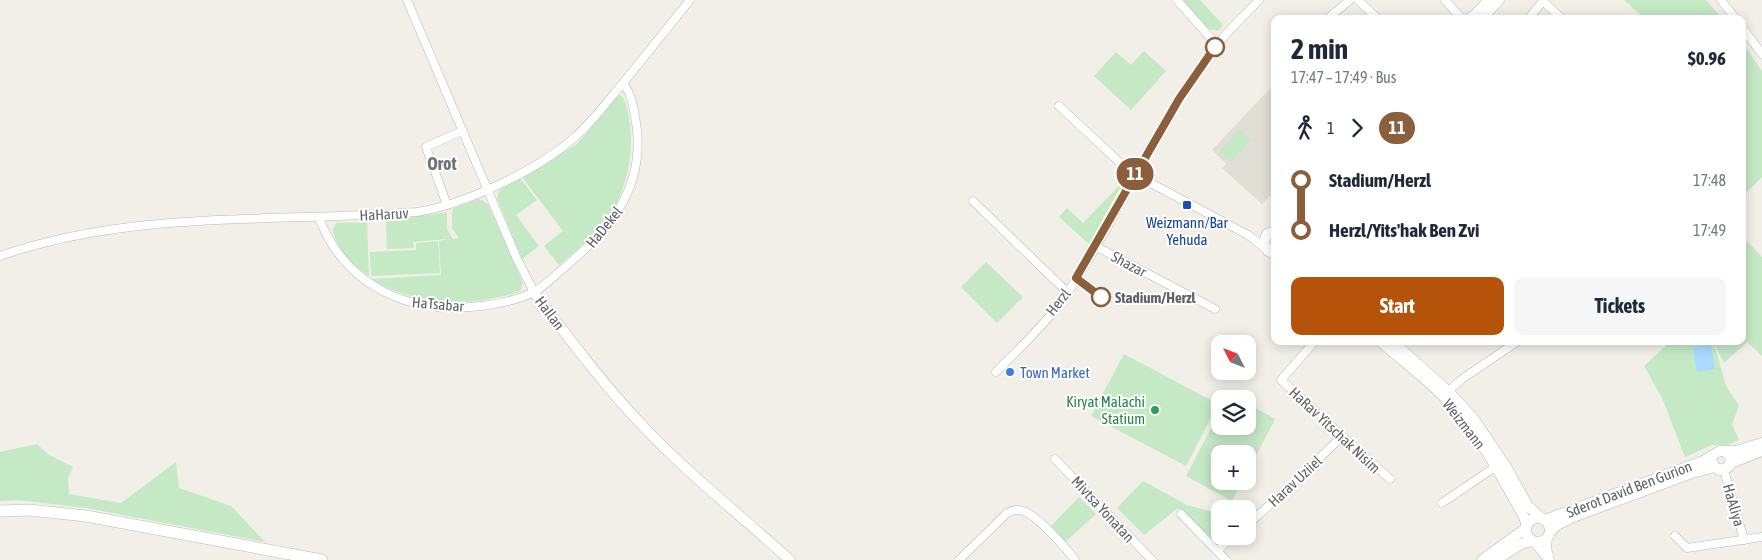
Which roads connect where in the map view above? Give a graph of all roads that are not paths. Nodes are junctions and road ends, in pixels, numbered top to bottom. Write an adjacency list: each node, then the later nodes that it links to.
1 (407, 0): 25 (street, HaIlan)
2 (690, 0): 23 (street, HaHaruv)
3 (1177, 0): 21 (street)
4 (1259, 0): 21 (street, Herzl)
5 (1350, 0): 12 (street)
6 (1358, 0): 13 (street)
7 (1445, 0): 14 (street)
8 (1489, 0): 15 (street)
9 (1499, 0): 16 (street)
10 (1721, 0): 19 (street)
11 (1543, 1): 17 (street); 18 (street)
12 (1332, 15)
13 (1374, 15)
14 (1464, 15)
15 (1475, 15)
16 (1485, 15)
17 (1531, 15)
18 (1558, 15)
19 (1733, 15)
20 (1746, 33): 22 (street)
21 (1216, 45): 26 (street, Herzl)
22 (1762, 54)
23 (623, 84): 27 (street, HaHaruv); 38 (street, HaDekel)
24 (1059, 106): 26 (street)
25 (462, 130): 27 (street, HaIlan); 29 (street)
26 (1135, 175): 31 (street); 34 (street, Herzl)
27 (487, 190): 29 (street, HaHaruv); 38 (street, HaIlan)
28 (973, 201): 39 (street)
29 (446, 205): 30 (street, HaHaruv)
30 (319, 218): 37 (street, HaHaruv); 38 (street, HaTsabar)
31 (1242, 232): 32 (street); 36 (street)
32 (1271, 233)
33 (1271, 234): 35 (street)
34 (1095, 246): 39 (street, Herzl); 40 (street, Shazar)
35 (1271, 252)
36 (1271, 253)
37 (0, 256)
38 (534, 292): 70 (street, HaIlan)
39 (1067, 292): 45 (street, Herzl)
40 (1215, 310)
41 (1312, 345): 47 (street, HaRav Yitschak Nisim)
42 (1385, 345): 46 (street, Weizmann)
43 (1396, 345): 46 (street, Weizmann)
44 (1512, 345): 46 (street)
45 (996, 372)
46 (1446, 394): 54 (street, Weizmann); 60 (street, Weizmann)
47 (1341, 437): 55 (street, HaRav Yitschak Nisim); 59 (street, Harav Uziiel)
48 (1762, 443): 50 (street)
49 (1762, 451): 53 (street, Sderot David Ben Gurion)
50 (1726, 452): 51 (street, Sderot David Ben Gurion); 53 (street)
51 (1713, 456): 53 (street); 60 (street, Sderot David Ben Gurion)
52 (1055, 459): 73 (street, Mivtsa Yonatan)
53 (1723, 466): 62 (street, Sderot David Ben Gurion); 65 (street, HaAliya)
54 (1495, 467): 56 (street); 61 (street, Weizmann)
55 (1390, 480)
56 (1442, 503)
57 (0, 511): 69 (main road)
58 (1181, 514): 68 (street)
59 (1256, 517)
60 (1543, 519): 61 (street); 62 (street)
61 (1526, 527): 66 (street); 75 (street)
62 (1549, 534): 66 (street); 77 (street)
63 (1675, 536): 65 (street)
64 (1762, 537): 65 (street)
65 (1744, 540)
66 (1534, 542): 76 (street); 77 (street)
67 (1224, 545): 68 (street)
68 (1217, 551): 74 (street)
69 (322, 560)
70 (790, 560)
71 (959, 560): 72 (street)
72 (1075, 560)
73 (1152, 560)
74 (1226, 560)
75 (1482, 560)
76 (1496, 560)
77 (1549, 560)

